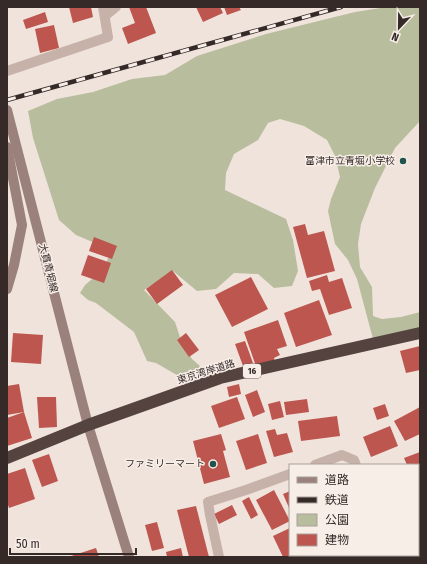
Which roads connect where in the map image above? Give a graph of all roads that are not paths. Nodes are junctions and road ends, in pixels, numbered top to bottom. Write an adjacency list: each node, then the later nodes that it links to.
1 (116, 7): 2 (street)
2 (104, 12): 3 (street)
3 (7, 71)
4 (7, 110): 8 (main road, 大貫青堀線)
5 (7, 147): 6 (main road)
6 (7, 289)
7 (420, 333): 8 (highway, 東京湾岸道路 / 16)
8 (88, 425): 9 (highway, 東京湾岸道路 / 16); 13 (main road, 大貫青堀線)
9 (7, 458)
10 (318, 464): 11 (street)
11 (356, 464)
12 (289, 474): 14 (street)
13 (129, 557)
14 (219, 557)

